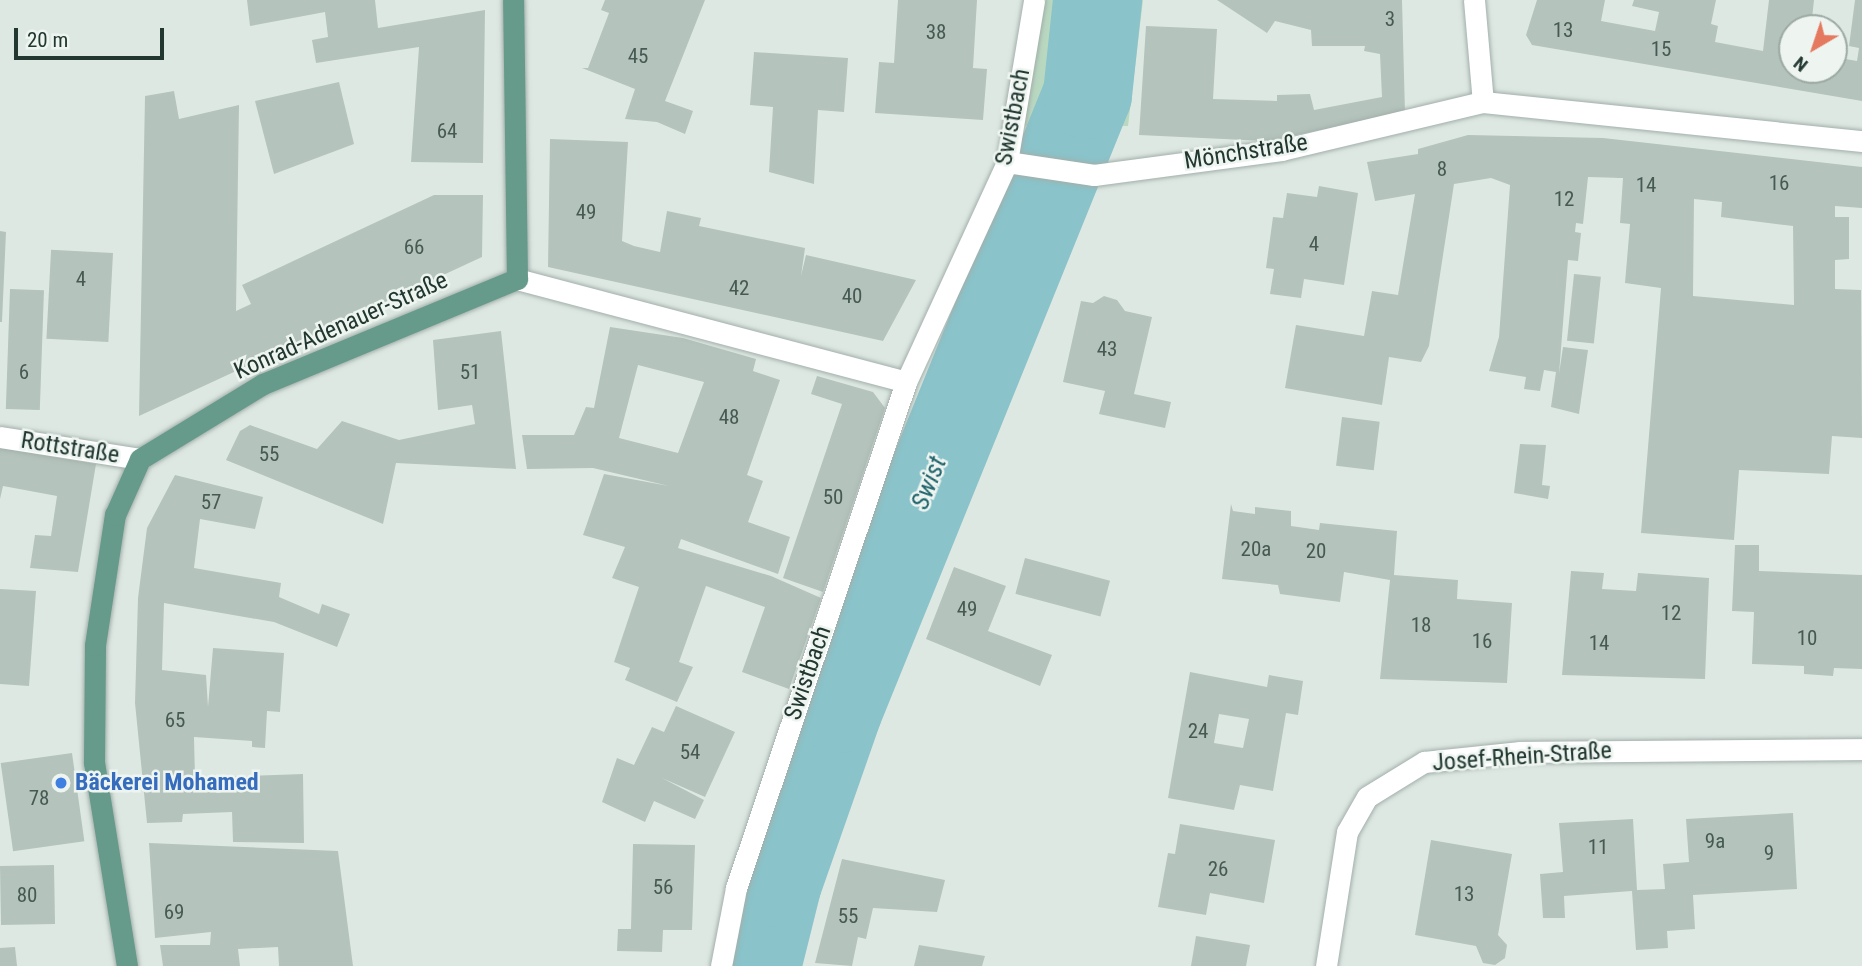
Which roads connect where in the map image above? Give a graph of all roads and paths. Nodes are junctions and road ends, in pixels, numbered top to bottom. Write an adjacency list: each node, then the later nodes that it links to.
1 (513, 0): 7 (main road)
2 (1034, 0): 6 (street, Swistbach)
3 (1474, 0): 4 (street)
4 (1483, 102): 5 (street, Mönchstraße); 6 (street, Mönchstraße)
5 (1862, 141)
6 (1015, 164): 8 (street, Swistbach)
7 (517, 279): 8 (street); 10 (main road, Konrad-Adenauer-Straße)
8 (906, 382): 13 (street, Swistbach)
9 (0, 437): 10 (street, Rottstraße)
10 (140, 460): 12 (main road)
11 (1862, 749): 14 (street, Josef-Rhein-Straße)
12 (127, 966)
13 (721, 966)
14 (1326, 966)

